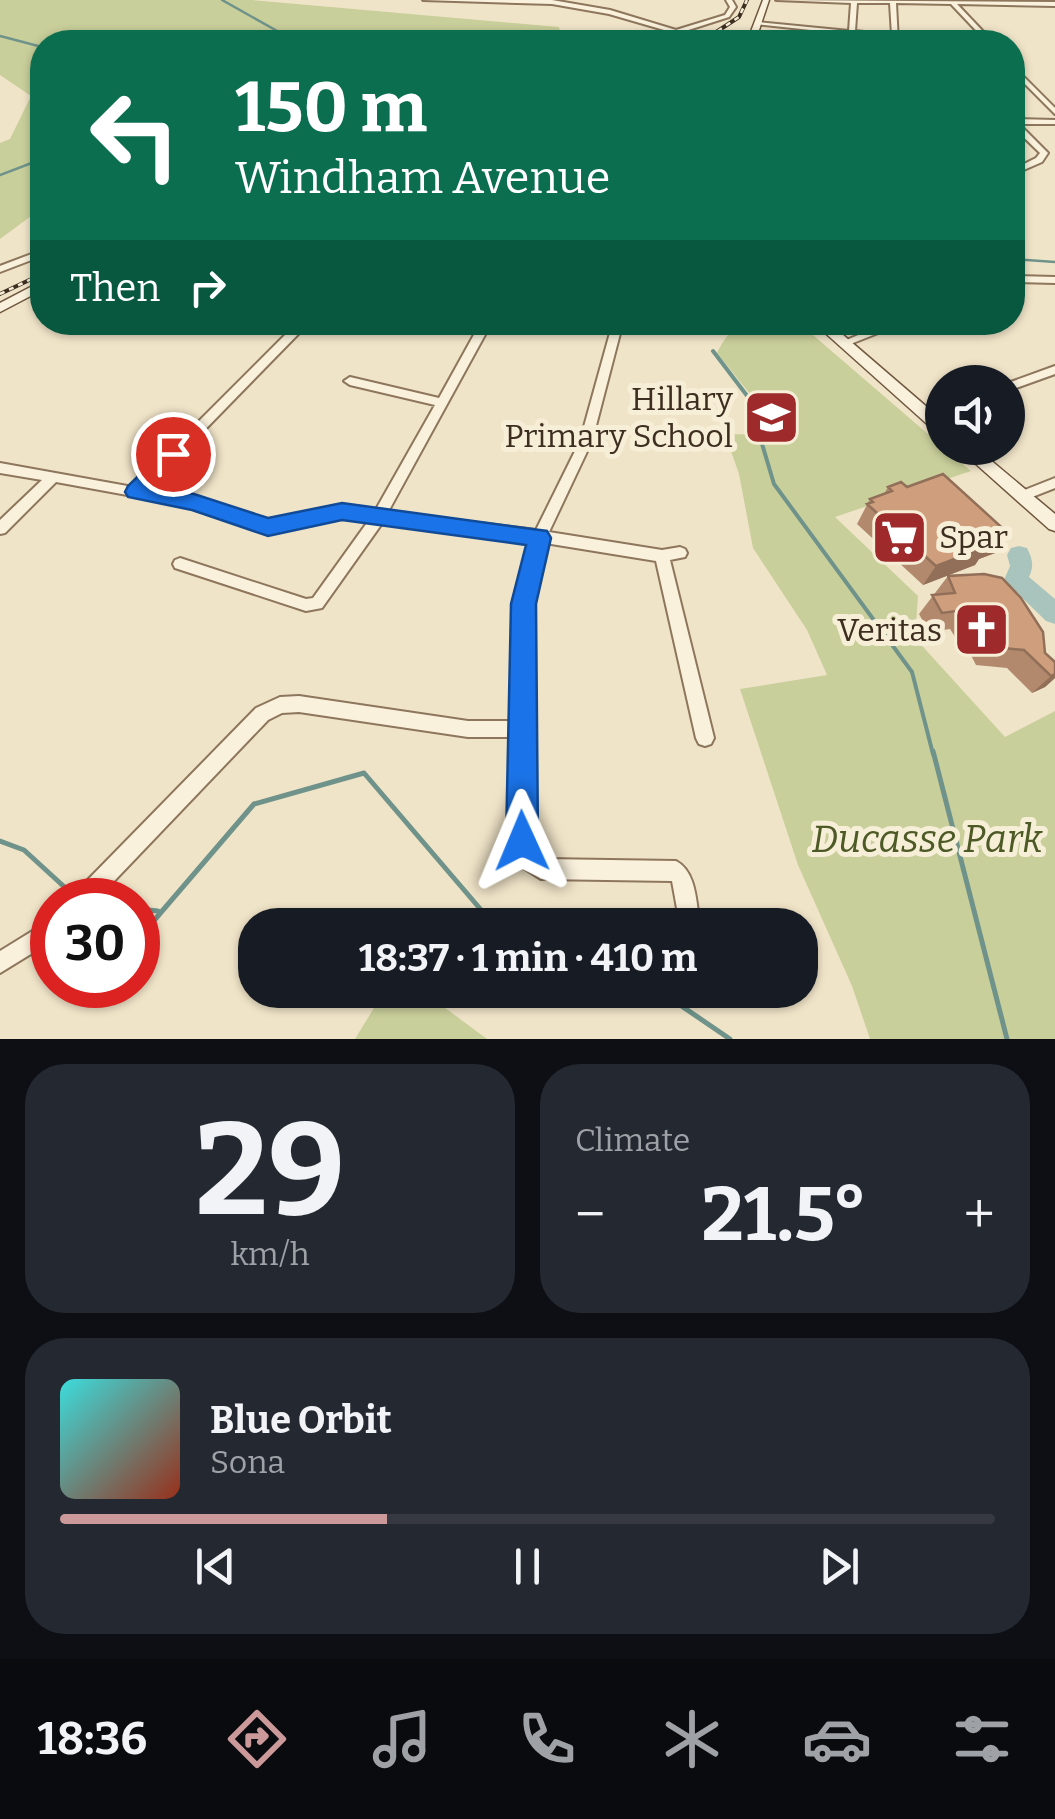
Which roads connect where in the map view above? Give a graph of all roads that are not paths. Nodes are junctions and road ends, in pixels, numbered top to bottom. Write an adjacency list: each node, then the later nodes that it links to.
1 (426, 0): 9 (street)
2 (537, 0): 9 (street)
3 (729, 0): 18 (street)
4 (766, 0): 16 (main road)
5 (779, 0): 6 (street)
6 (830, 0): 8 (street)
7 (974, 0): 12 (street)
8 (854, 1): 10 (street); 21 (street)
9 (552, 2): 17 (street)
10 (893, 2): 11 (street); 22 (street)
11 (952, 2): 12 (street); 23 (street)
12 (962, 3): 13 (street)
13 (1037, 4): 14 (street); 15 (street)
14 (1055, 4)
15 (1046, 11)
16 (758, 24): 19 (main road); 20 (street)
17 (671, 30)
18 (678, 30)
19 (756, 30)
20 (821, 30)
21 (852, 30)
22 (894, 30)
23 (979, 30)
24 (1025, 81): 25 (street)
25 (1055, 112)
26 (1025, 122): 27 (street)
27 (1055, 122)
28 (1025, 134): 29 (street)
29 (1025, 167)
30 (30, 257): 31 (street)
31 (0, 266)
32 (1025, 279): 33 (street)
33 (1055, 280)
34 (30, 292): 35 (main road)
35 (0, 308)
36 (291, 335): 51 (street)
37 (480, 335): 45 (street)
38 (614, 335): 56 (street)
39 (834, 335): 41 (main road)
40 (866, 335): 41 (street)
41 (844, 343): 46 (main road)
42 (1055, 370): 43 (street)
43 (1025, 380)
44 (350, 382): 45 (street)
45 (444, 403): 53 (street)
46 (925, 404)
47 (986, 465): 52 (main road)
48 (0, 468): 49 (street)
49 (53, 477): 51 (street); 55 (street)
50 (1055, 482): 52 (street)
51 (136, 492): 53 (street)
52 (1022, 496): 54 (main road)
53 (380, 515): 56 (street); 59 (street)
54 (1055, 524)
55 (0, 529)
56 (539, 538): 58 (street); 60 (street)
57 (680, 553): 58 (street)
58 (662, 556): 61 (street)
59 (180, 564)
60 (522, 729): 62 (street); 63 (street)
61 (705, 738)
62 (103, 878)
63 (687, 908)
64 (30, 943): 65 (street)
65 (0, 963)

